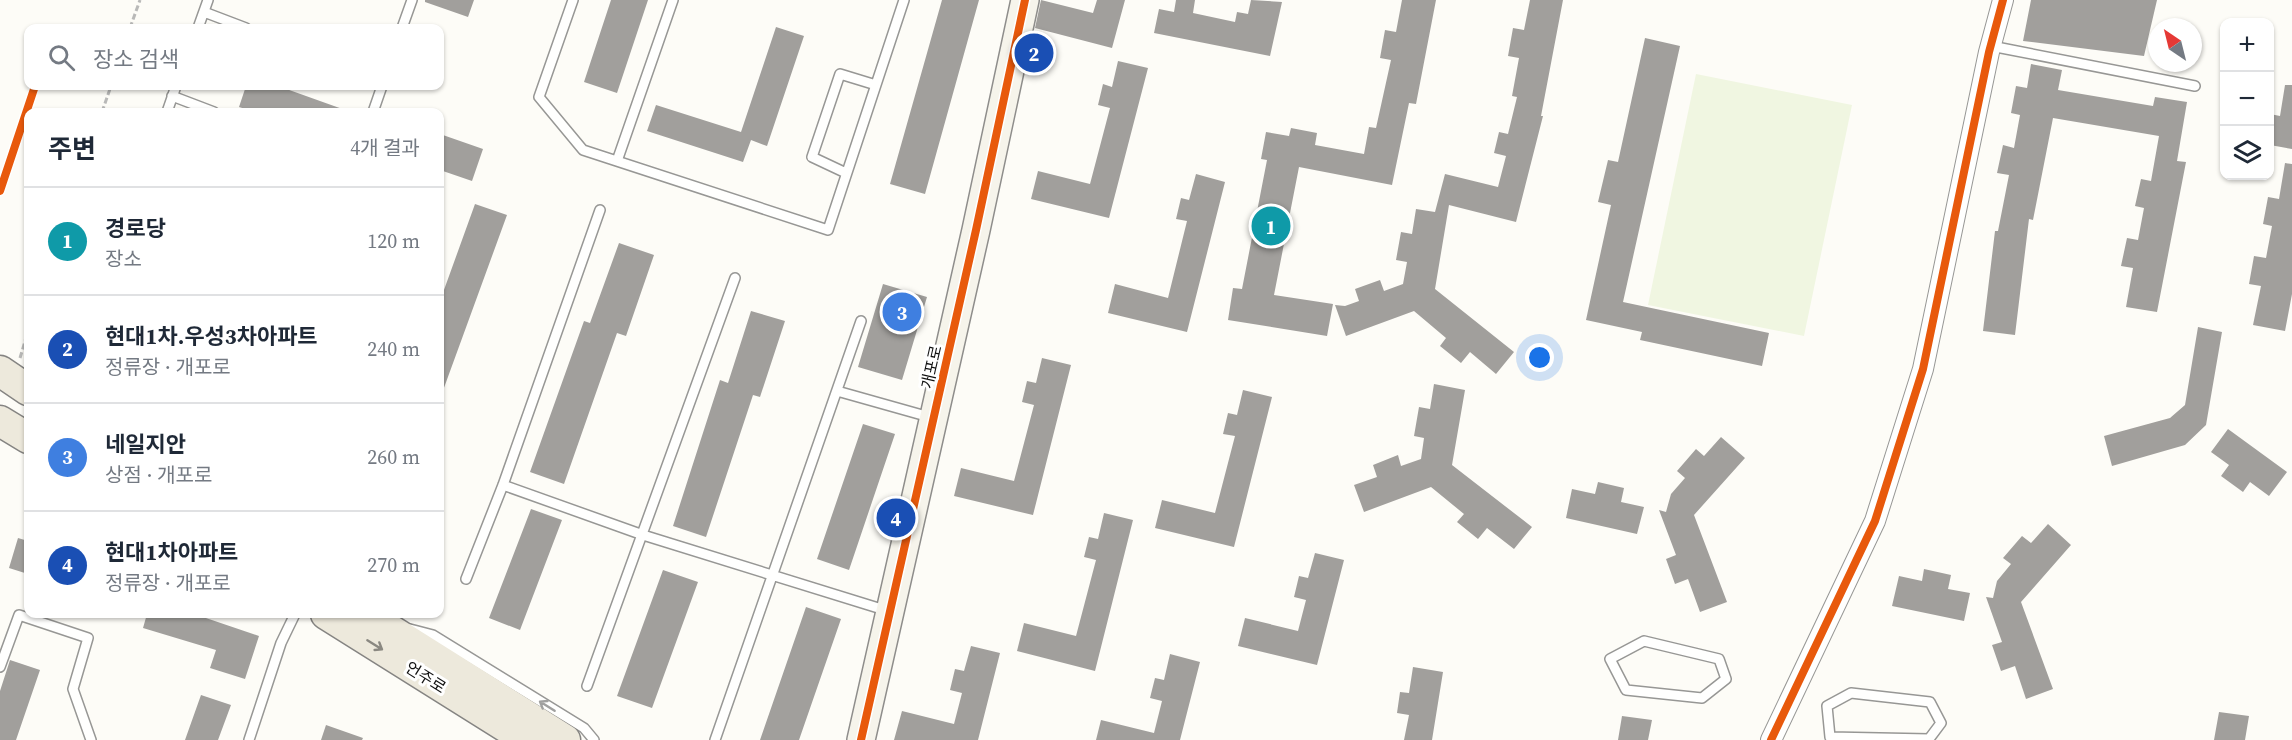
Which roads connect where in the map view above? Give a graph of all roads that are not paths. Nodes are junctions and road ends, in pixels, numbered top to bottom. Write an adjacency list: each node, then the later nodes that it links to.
1 (208, 0): 8 (lane)
2 (412, 0): 11 (lane)
3 (573, 0): 21 (lane)
4 (673, 0): 21 (lane)
5 (904, 0): 13 (lane)
6 (1025, 0): 29 (street, 개포로)
7 (2003, 0): 12 (street)
8 (204, 12): 9 (lane); 10 (lane)
9 (200, 24)
10 (236, 24)
11 (403, 24)
12 (1991, 46): 14 (lane); 54 (street)
13 (876, 85): 22 (lane); 22 (lane)
14 (2196, 86)
15 (174, 90): 17 (lane)
16 (380, 90): 20 (lane)
17 (172, 96): 18 (lane); 19 (lane)
18 (168, 108)
19 (204, 108)
20 (374, 108)
21 (617, 161): 22 (lane)
22 (846, 173)
23 (600, 210): 32 (lane)
24 (735, 278): 33 (lane)
25 (861, 321): 28 (lane)
26 (0, 371): 27 (main road)
27 (24, 387)
28 (837, 392): 29 (lane); 34 (lane)
29 (933, 418): 36 (street, 개포로)
30 (0, 421): 31 (main road)
31 (24, 436)
32 (503, 485): 33 (lane); 35 (lane)
33 (643, 535): 34 (lane); 45 (lane)
34 (772, 575): 36 (lane); 52 (lane)
35 (466, 579)
36 (890, 611): 53 (street, 개포로)
37 (24, 617): 43 (lane)
38 (28, 618): 47 (lane)
39 (293, 618): 48 (lane)
40 (332, 618): 49 (main road, 언주로, one-way to 49)
41 (372, 618): 50 (main road, 언주로)
42 (376, 618): 51 (lane, one-way to 42)
43 (0, 667)
44 (1726, 679): 44 (lane)
45 (587, 686)
46 (1827, 706): 46 (lane)
47 (91, 740)
48 (249, 740)
49 (527, 740)
50 (565, 740)
51 (594, 740)
52 (715, 740)
53 (861, 740)
54 (1771, 740)

